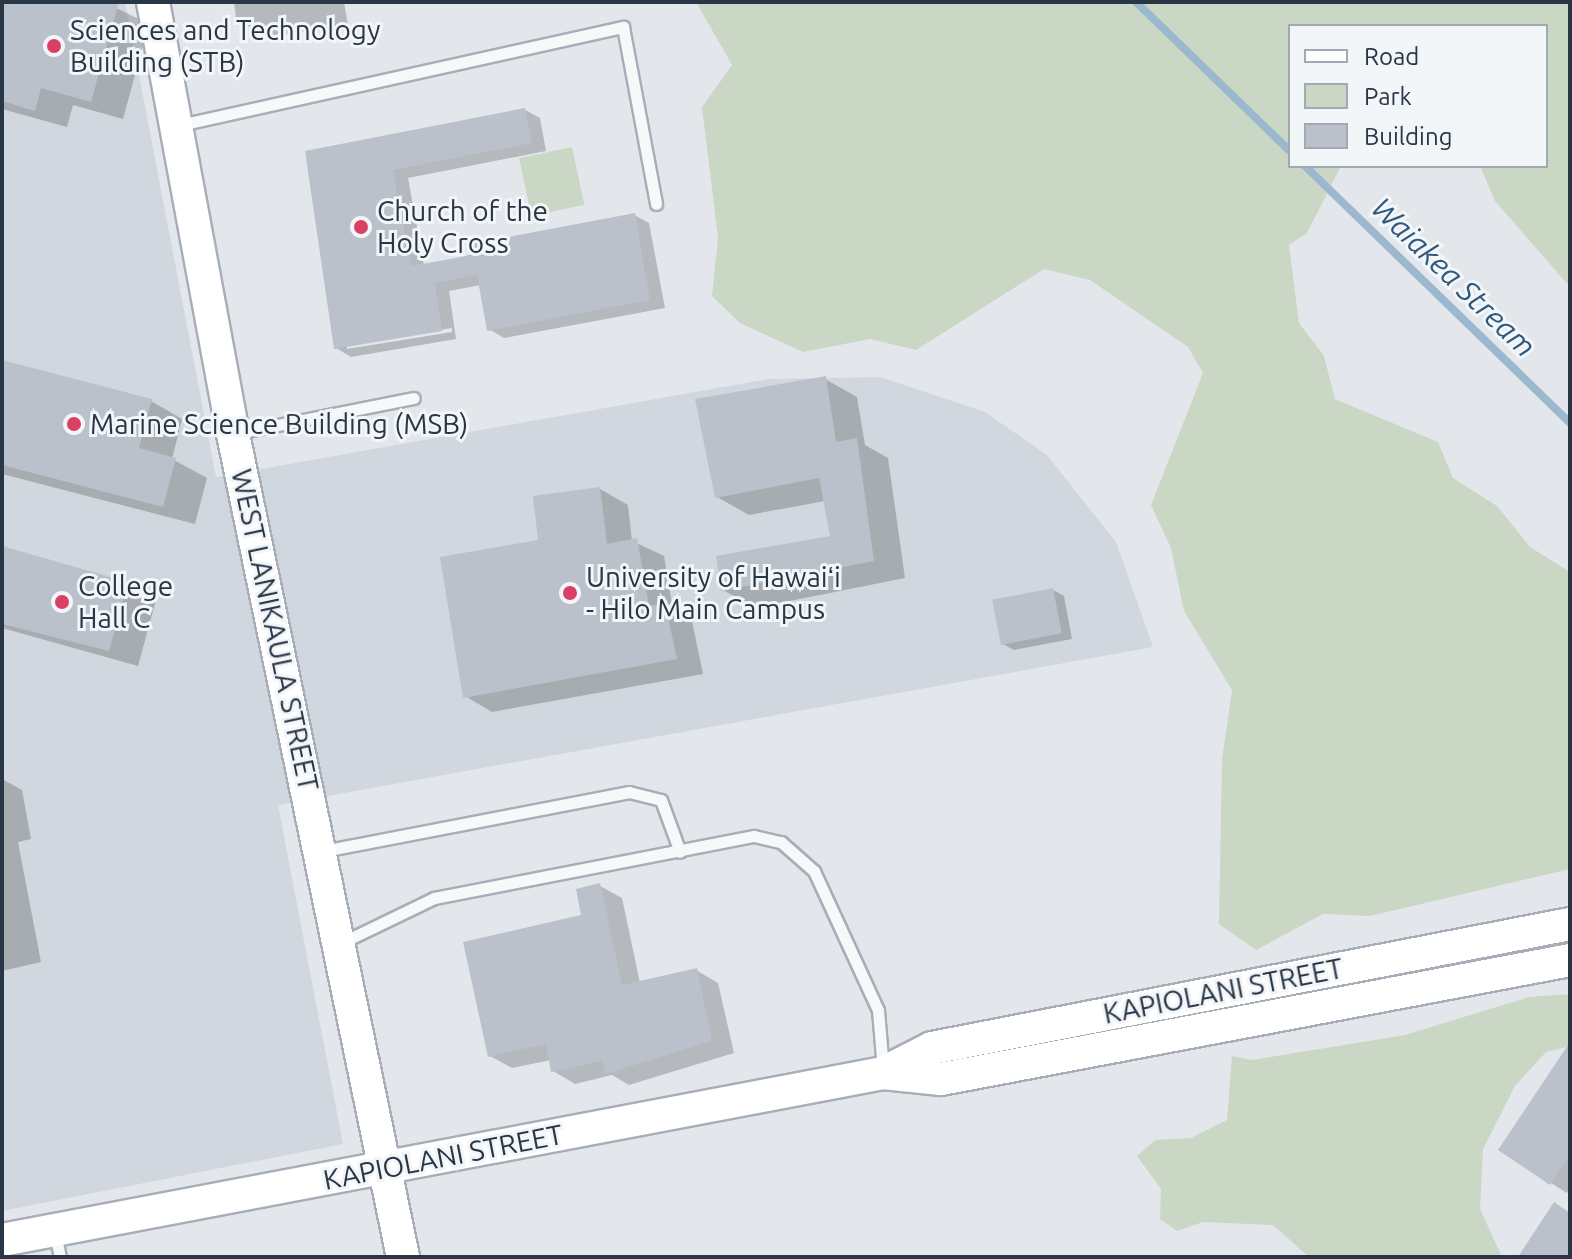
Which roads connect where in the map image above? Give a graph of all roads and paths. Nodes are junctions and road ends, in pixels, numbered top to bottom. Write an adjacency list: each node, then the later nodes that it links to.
1 (153, 2): 2 (street, WEST LANIKAULA STREET)
2 (176, 126): 3 (lane); 5 (street, WEST LANIKAULA STREET)
3 (656, 204)
4 (414, 398): 5 (lane)
5 (233, 434): 6 (street, WEST LANIKAULA STREET)
6 (322, 851): 7 (lane); 9 (street, WEST LANIKAULA STREET)
7 (680, 852): 9 (lane); 11 (lane)
8 (1570, 924): 11 (street, KAPIOLANI STREET)
9 (340, 944): 12 (street, WEST LANIKAULA STREET)
10 (1570, 960): 11 (street, KAPIOLANI STREET)
11 (883, 1073): 12 (street, KAPIOLANI STREET)
12 (385, 1168): 14 (street, KAPIOLANI STREET); 15 (street, WEST LANIKAULA STREET)
13 (2, 1240): 14 (street, KAPIOLANI STREET)
14 (57, 1244)
15 (403, 1257)

